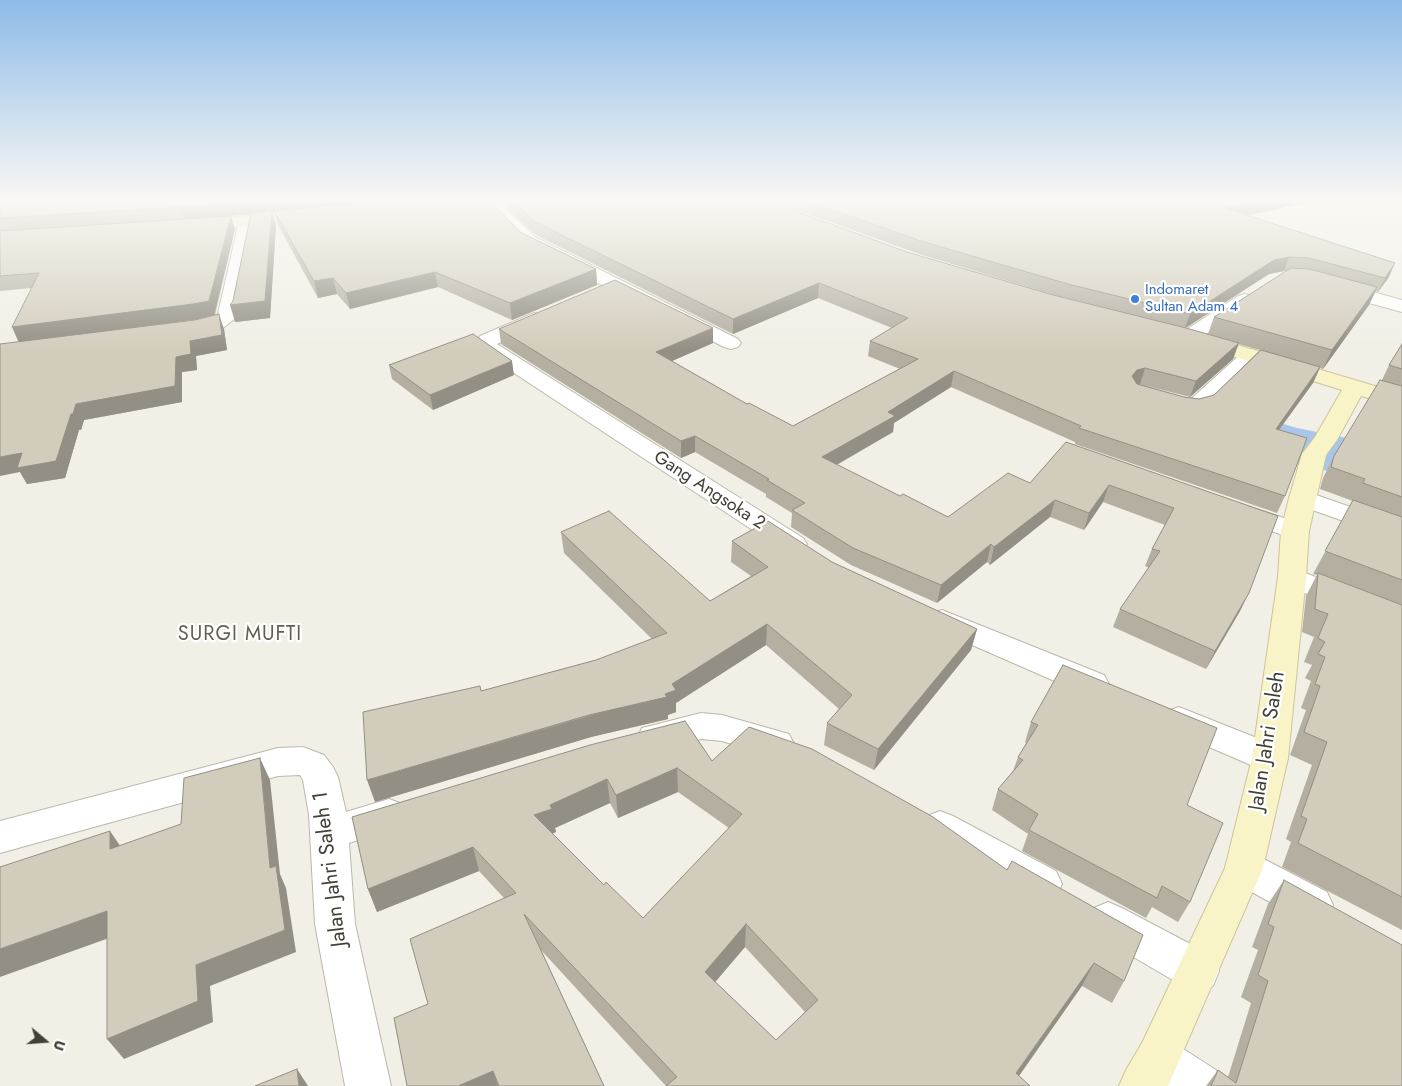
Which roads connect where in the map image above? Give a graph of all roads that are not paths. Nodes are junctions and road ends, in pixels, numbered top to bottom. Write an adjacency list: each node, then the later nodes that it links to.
1 (241, 250): 9 (street)
2 (548, 250): 4 (street)
3 (1321, 284): 7 (street)
4 (617, 285): 6 (street); 12 (street)
5 (1260, 290): 11 (street)
6 (591, 296)
7 (1402, 306)
8 (556, 310): 20 (street, Gang Angsoka 2)
9 (161, 332)
10 (1169, 332): 11 (street)
11 (1188, 337): 13 (street)
12 (731, 343)
13 (1251, 355): 14 (street); 15 (street)
14 (1355, 387): 16 (street); 18 (street, Jalan Jahri Saleh)
15 (1155, 397)
16 (1402, 401)
17 (1212, 502): 18 (street)
18 (1298, 515): 19 (street); 21 (street, Jalan Jahri Saleh)
19 (1402, 534)
20 (816, 558)
21 (1292, 577): 23 (street); 28 (street, Jalan Jahri Saleh)
22 (919, 610): 24 (street)
23 (1402, 622)
24 (1116, 694)
25 (1152, 709): 28 (street)
26 (619, 746): 27 (street)
27 (805, 754)
28 (1270, 758): 33 (street, Jalan Jahri Saleh)
29 (424, 804): 31 (street)
30 (916, 813): 35 (street)
31 (330, 832): 32 (street, Jalan Jahri Saleh 1); 37 (street, Jalan Jahri Saleh 1)
32 (0, 837)
33 (1244, 868): 34 (street); 35 (street, Jalan Jahri Saleh)
34 (1341, 920)
35 (1198, 971): 36 (street, Jalan Jahri Saleh)
36 (1150, 1072): 38 (street)
37 (368, 1086)
38 (1200, 1086)

